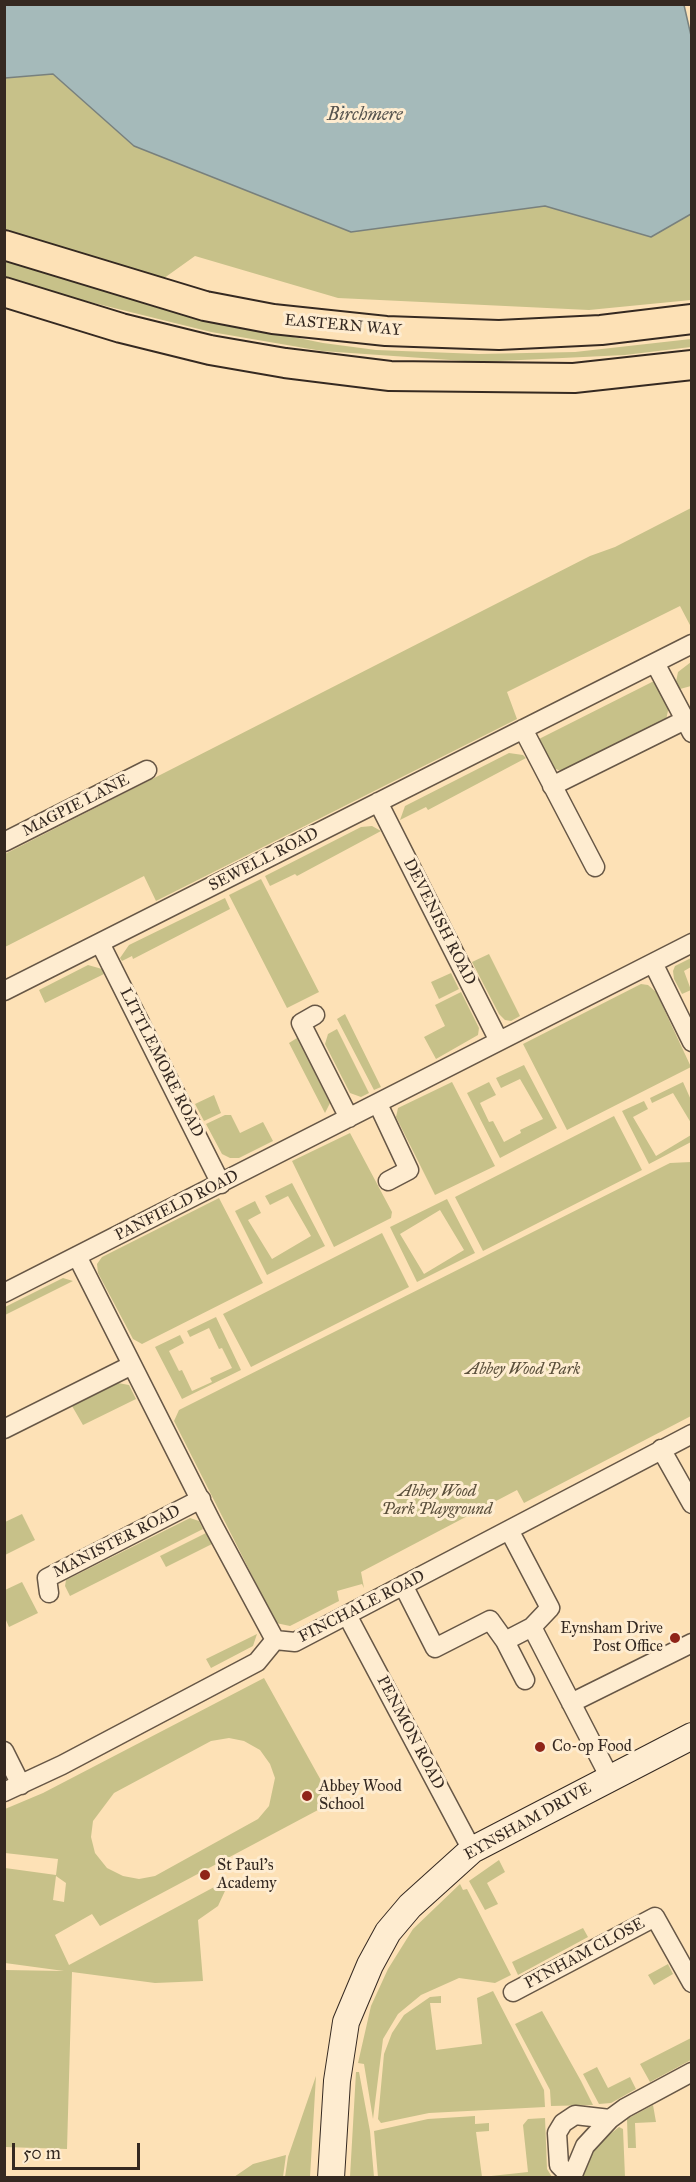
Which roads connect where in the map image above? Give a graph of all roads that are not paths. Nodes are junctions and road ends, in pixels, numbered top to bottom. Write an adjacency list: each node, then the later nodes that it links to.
1 (4, 245): 3 (main road, EASTERN WAY)
2 (4, 292): 4 (main road)
3 (692, 319)
4 (692, 365)
5 (692, 645): 6 (street, SEWELL ROAD)
6 (655, 663): 7 (street); 8 (street, SEWELL ROAD)
7 (688, 727): 10 (street)
8 (523, 729): 10 (street); 11 (street, SEWELL ROAD)
9 (147, 770): 12 (street, MAGPIE LANE)
10 (552, 786): 13 (street)
11 (378, 802): 14 (street, SEWELL ROAD); 19 (street, DEVENISH ROAD)
12 (4, 842)
13 (595, 867)
14 (100, 943): 17 (street, SEWELL ROAD); 24 (street, LITTLEMORE ROAD)
15 (692, 944): 16 (street, PANFIELD ROAD)
16 (653, 963): 19 (street, PANFIELD ROAD); 20 (street)
17 (4, 991)
18 (315, 1015): 22 (street)
19 (499, 1041): 21 (street, PANFIELD ROAD)
20 (692, 1042)
21 (378, 1104): 22 (street, PANFIELD ROAD); 23 (street)
22 (349, 1119): 24 (street, PANFIELD ROAD)
23 (388, 1181)
24 (221, 1184): 25 (street, PANFIELD ROAD)
25 (77, 1256): 26 (street, PANFIELD ROAD); 27 (street, MANISTER ROAD)
26 (4, 1293)
27 (132, 1365): 28 (street); 31 (street, MANISTER ROAD)
28 (4, 1429)
29 (692, 1434): 30 (street, FINCHALE ROAD)
30 (662, 1449): 32 (street); 33 (street, FINCHALE ROAD)
31 (201, 1499): 35 (street, MANISTER ROAD); 38 (street, MANISTER ROAD)
32 (692, 1504)
33 (509, 1530): 34 (street, FINCHALE ROAD); 37 (street)
34 (403, 1585): 36 (street, FINCHALE ROAD); 39 (street)
35 (49, 1593)
36 (347, 1615): 38 (street, FINCHALE ROAD); 47 (street, PENMON ROAD)
37 (532, 1627): 39 (street); 41 (street)
38 (275, 1640): 46 (street, FINCHALE ROAD)
39 (505, 1641): 41 (street)
40 (692, 1643): 42 (street)
41 (552, 1666): 42 (street)
42 (571, 1703): 45 (street)
43 (692, 1736): 45 (street, EYNSHAM DRIVE)
44 (4, 1751): 46 (street)
45 (610, 1778): 47 (street, EYNSHAM DRIVE)
46 (13, 1789)
47 (472, 1850): 53 (street, EYNSHAM DRIVE)
48 (692, 1983): 49 (street, PYNHAM CLOSE)
49 (513, 1992)
50 (692, 2072): 51 (street)
51 (610, 2119): 52 (street); 52 (street)
52 (572, 2177)
53 (331, 2178)

